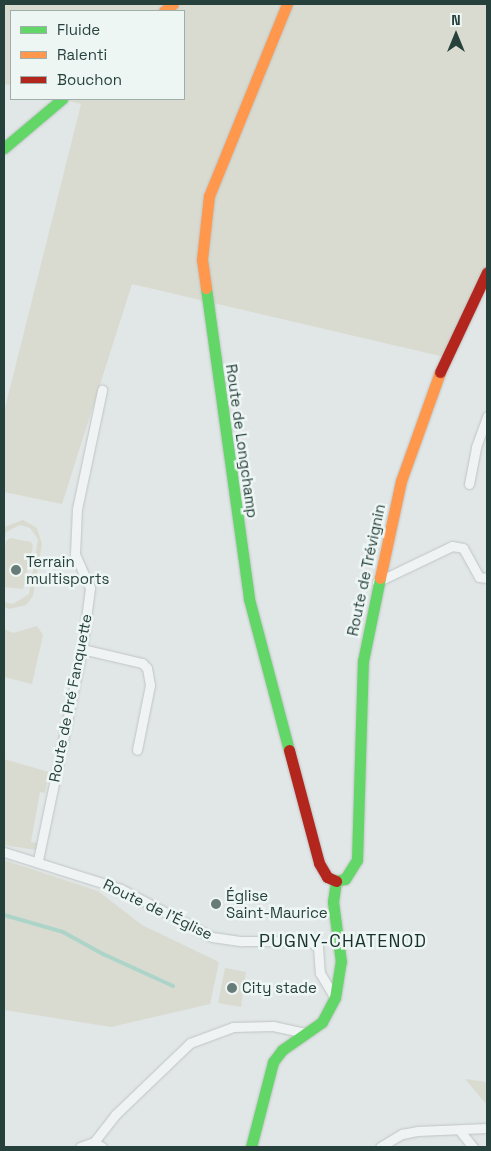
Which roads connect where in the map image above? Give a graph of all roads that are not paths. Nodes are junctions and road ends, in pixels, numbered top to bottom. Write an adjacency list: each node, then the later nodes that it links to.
1 (287, 4): 14 (street, Route de Longchamp)
2 (61, 100): 3 (street)
3 (4, 148)
4 (487, 272): 9 (street, Route de Trévignin)
5 (102, 390): 10 (street, Route de Pré Fanquette)
6 (487, 416): 7 (street)
7 (469, 484)
8 (487, 578): 9 (street)
9 (377, 582): 14 (street, Route de Trévignin)
10 (82, 649): 11 (street); 13 (street, Route de Pré Fanquette)
11 (136, 750)
12 (4, 852): 13 (street, Route de l'Église)
13 (38, 860): 15 (street, Route de l'Église)
14 (336, 881): 15 (street)
15 (334, 998): 16 (street)
16 (307, 1033): 19 (street); 21 (street)
17 (487, 1128): 18 (street)
18 (460, 1131): 22 (street); 23 (street)
19 (98, 1145): 20 (street)
20 (80, 1147)
21 (251, 1147)
22 (380, 1147)
23 (473, 1147)

